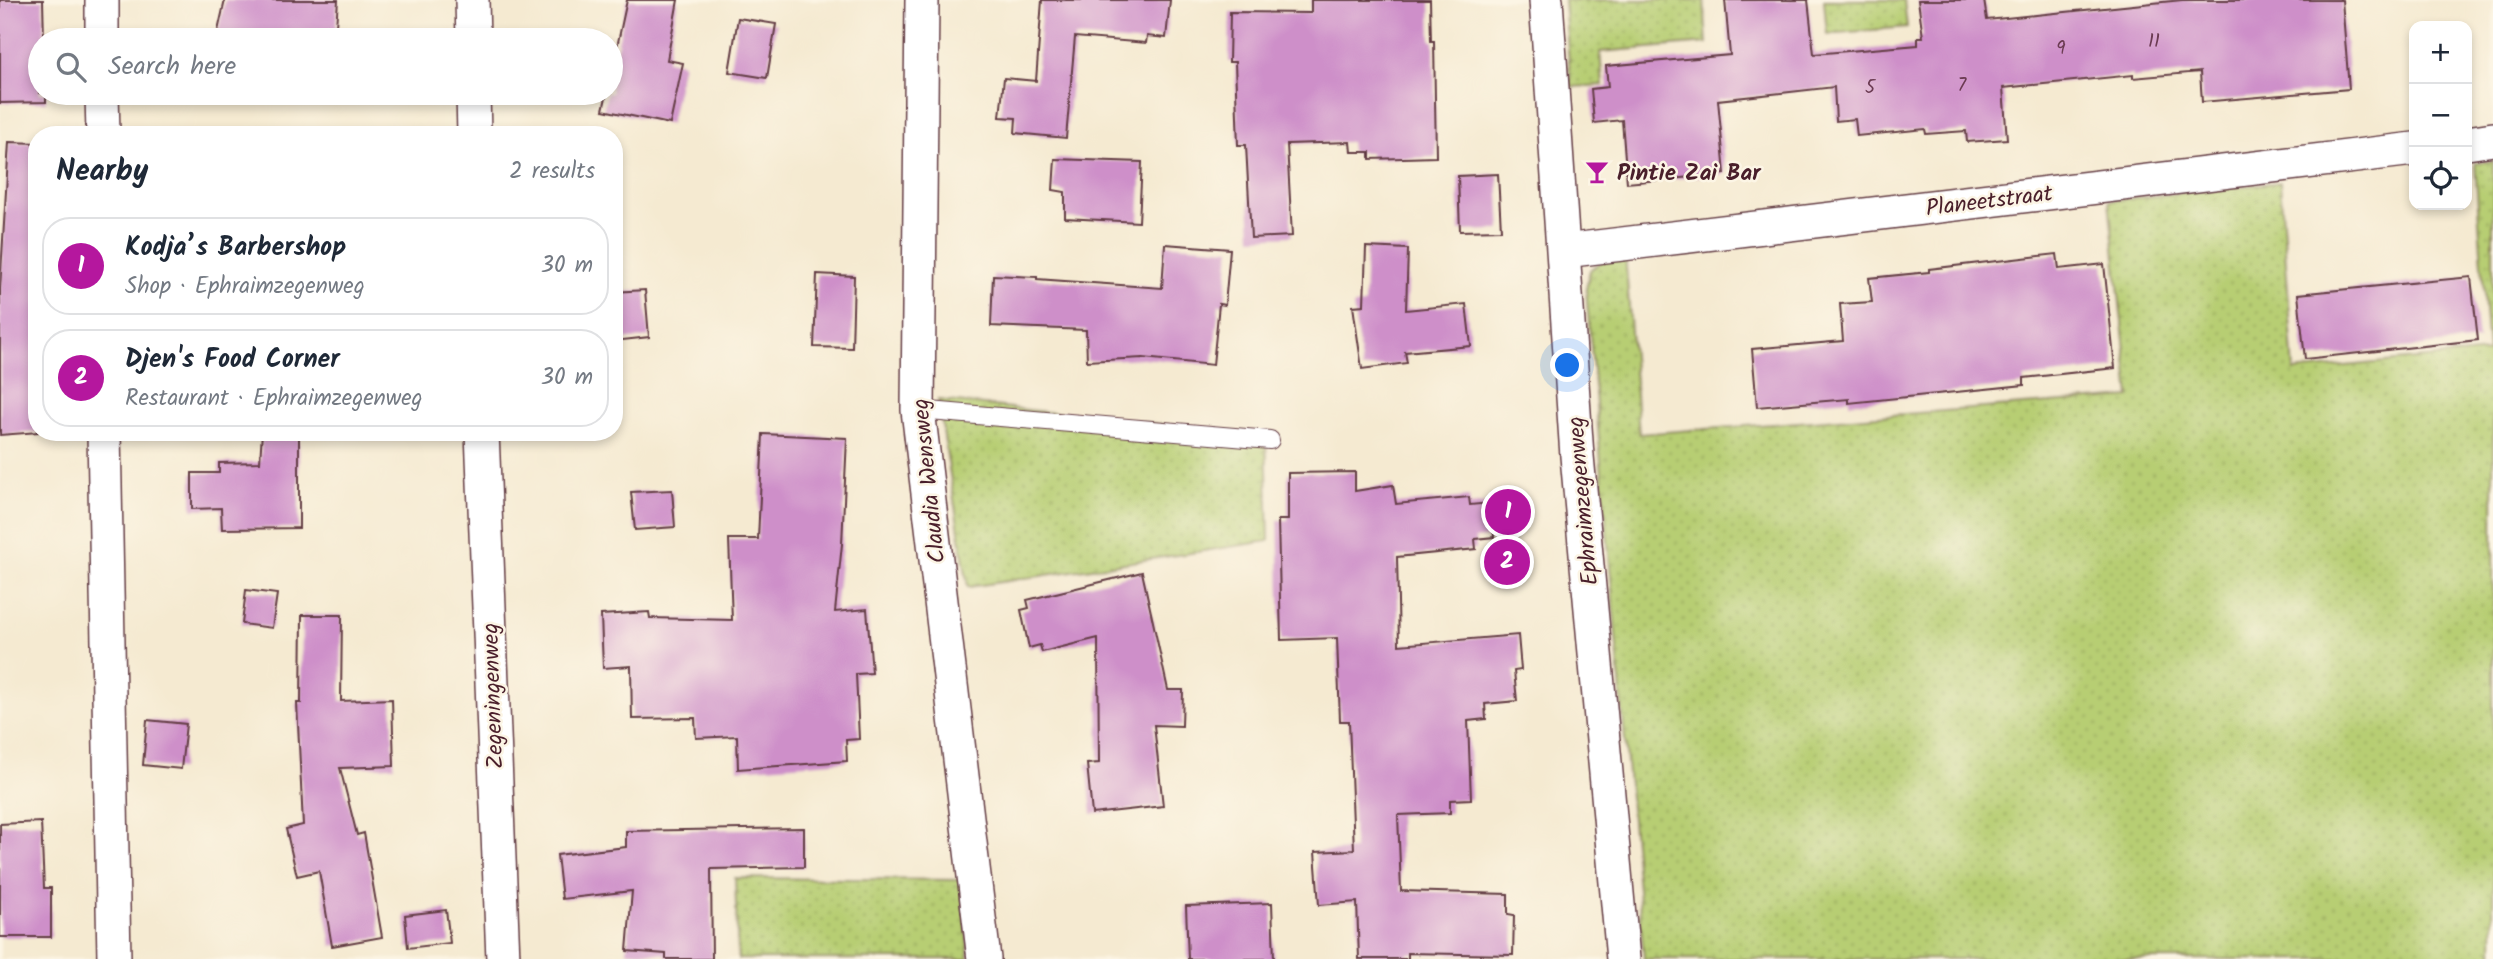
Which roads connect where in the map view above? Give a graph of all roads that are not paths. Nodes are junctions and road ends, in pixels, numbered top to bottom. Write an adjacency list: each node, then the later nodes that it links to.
1 (102, 0): 5 (street)
2 (472, 0): 6 (street)
3 (922, 0): 15 (street, Claudia Wensweg)
4 (1546, 0): 14 (street, Ephraimzegenweg)
5 (102, 28)
6 (472, 28)
7 (103, 105): 9 (street)
8 (473, 105): 10 (street)
9 (103, 126)
10 (474, 126)
11 (2493, 139): 12 (street)
12 (2472, 142)
13 (2409, 150): 14 (street, Planeetstraat)
14 (1564, 251): 22 (street, Ephraimzegenweg)
15 (918, 410): 16 (lane); 21 (street, Claudia Wensweg)
16 (1270, 440)
17 (104, 441): 19 (street)
18 (482, 441): 20 (street, Zegeningenweg)
19 (114, 959)
20 (503, 959)
21 (984, 959)
22 (1623, 959)

